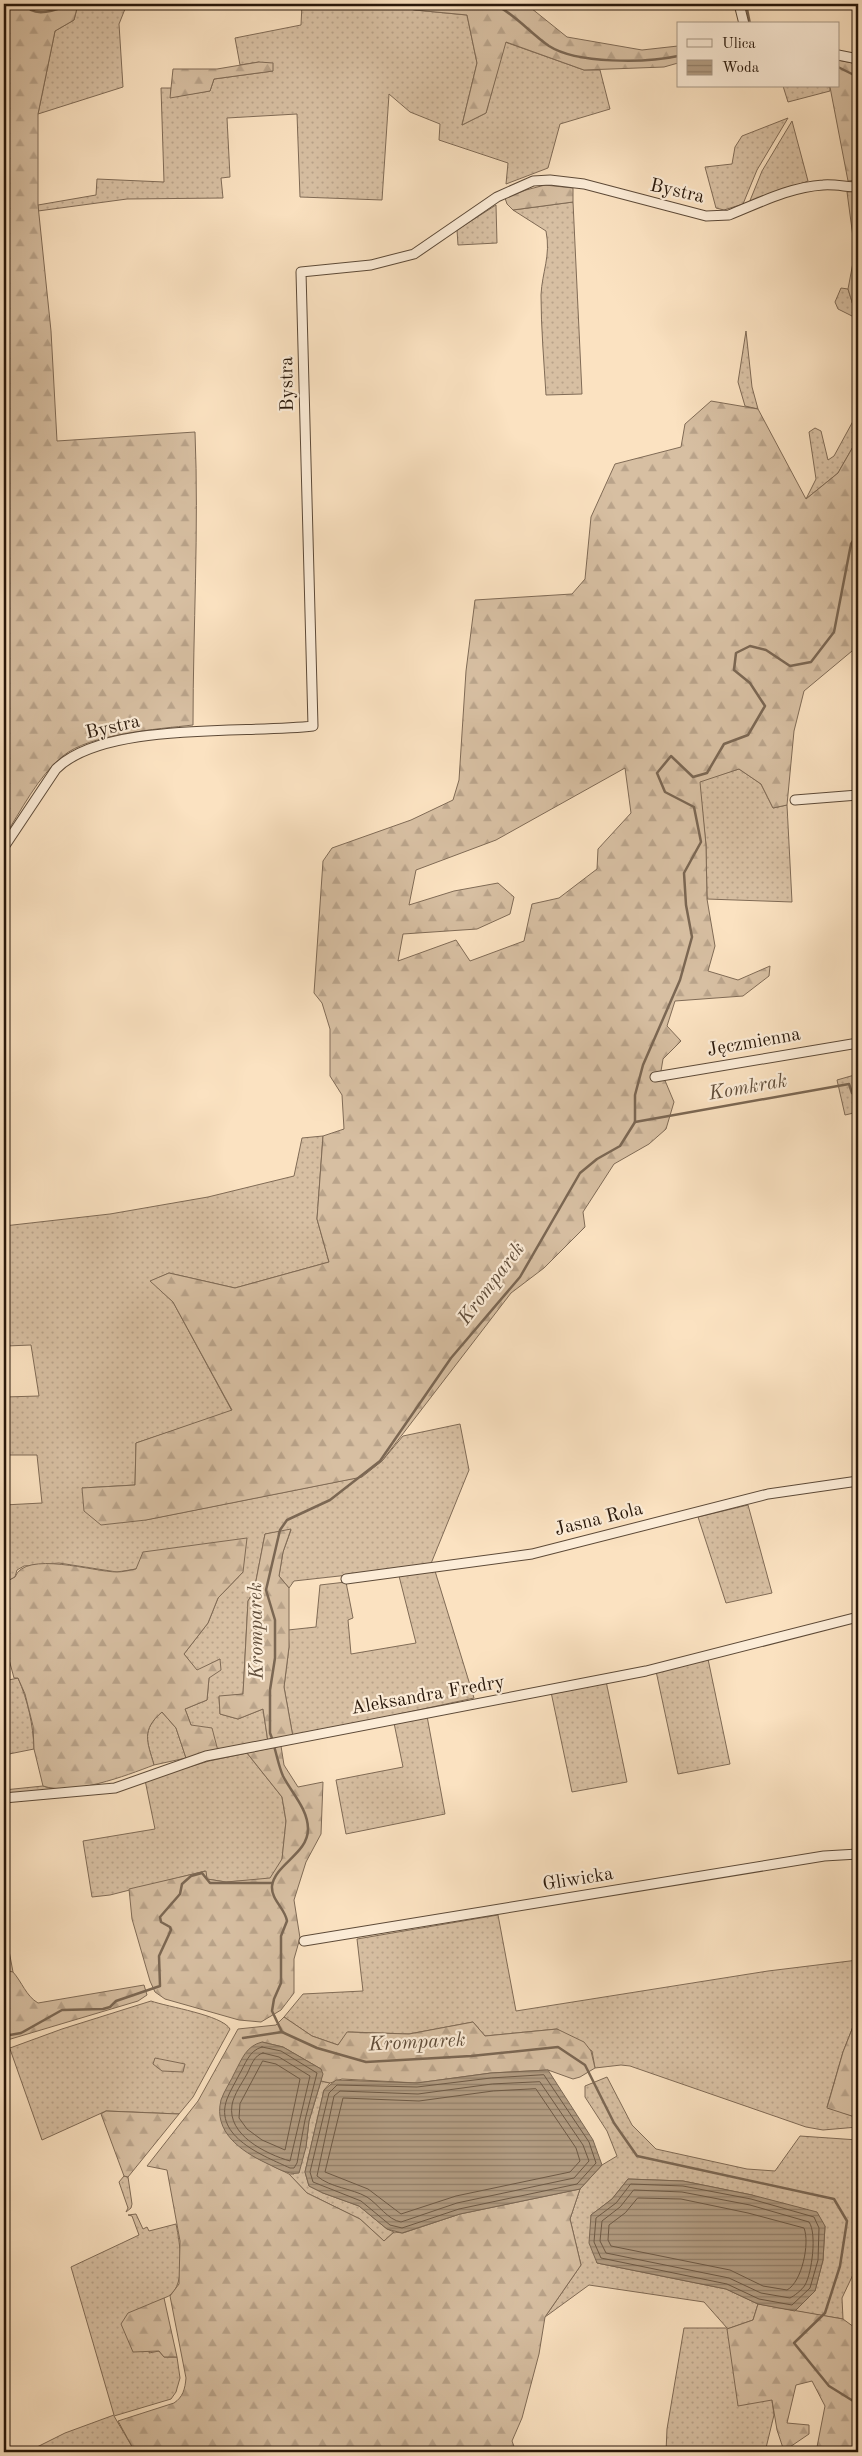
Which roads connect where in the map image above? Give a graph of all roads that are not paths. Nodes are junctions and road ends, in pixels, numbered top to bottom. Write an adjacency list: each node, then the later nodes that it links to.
1 (738, 4): 2 (street)
2 (743, 22)
3 (840, 54): 4 (street)
4 (858, 59)
5 (858, 187): 8 (street, Bystra)
6 (858, 795): 7 (street)
7 (795, 800)
8 (4, 847)
9 (858, 1043): 10 (street, Jęczmienna)
10 (655, 1077)
11 (858, 1481): 12 (street, Jasna Rola)
12 (346, 1579)
13 (858, 1617): 14 (street, Aleksandra Fredry)
14 (4, 1798)
15 (858, 1854): 16 (street, Gliwicka)
16 (304, 1941)

